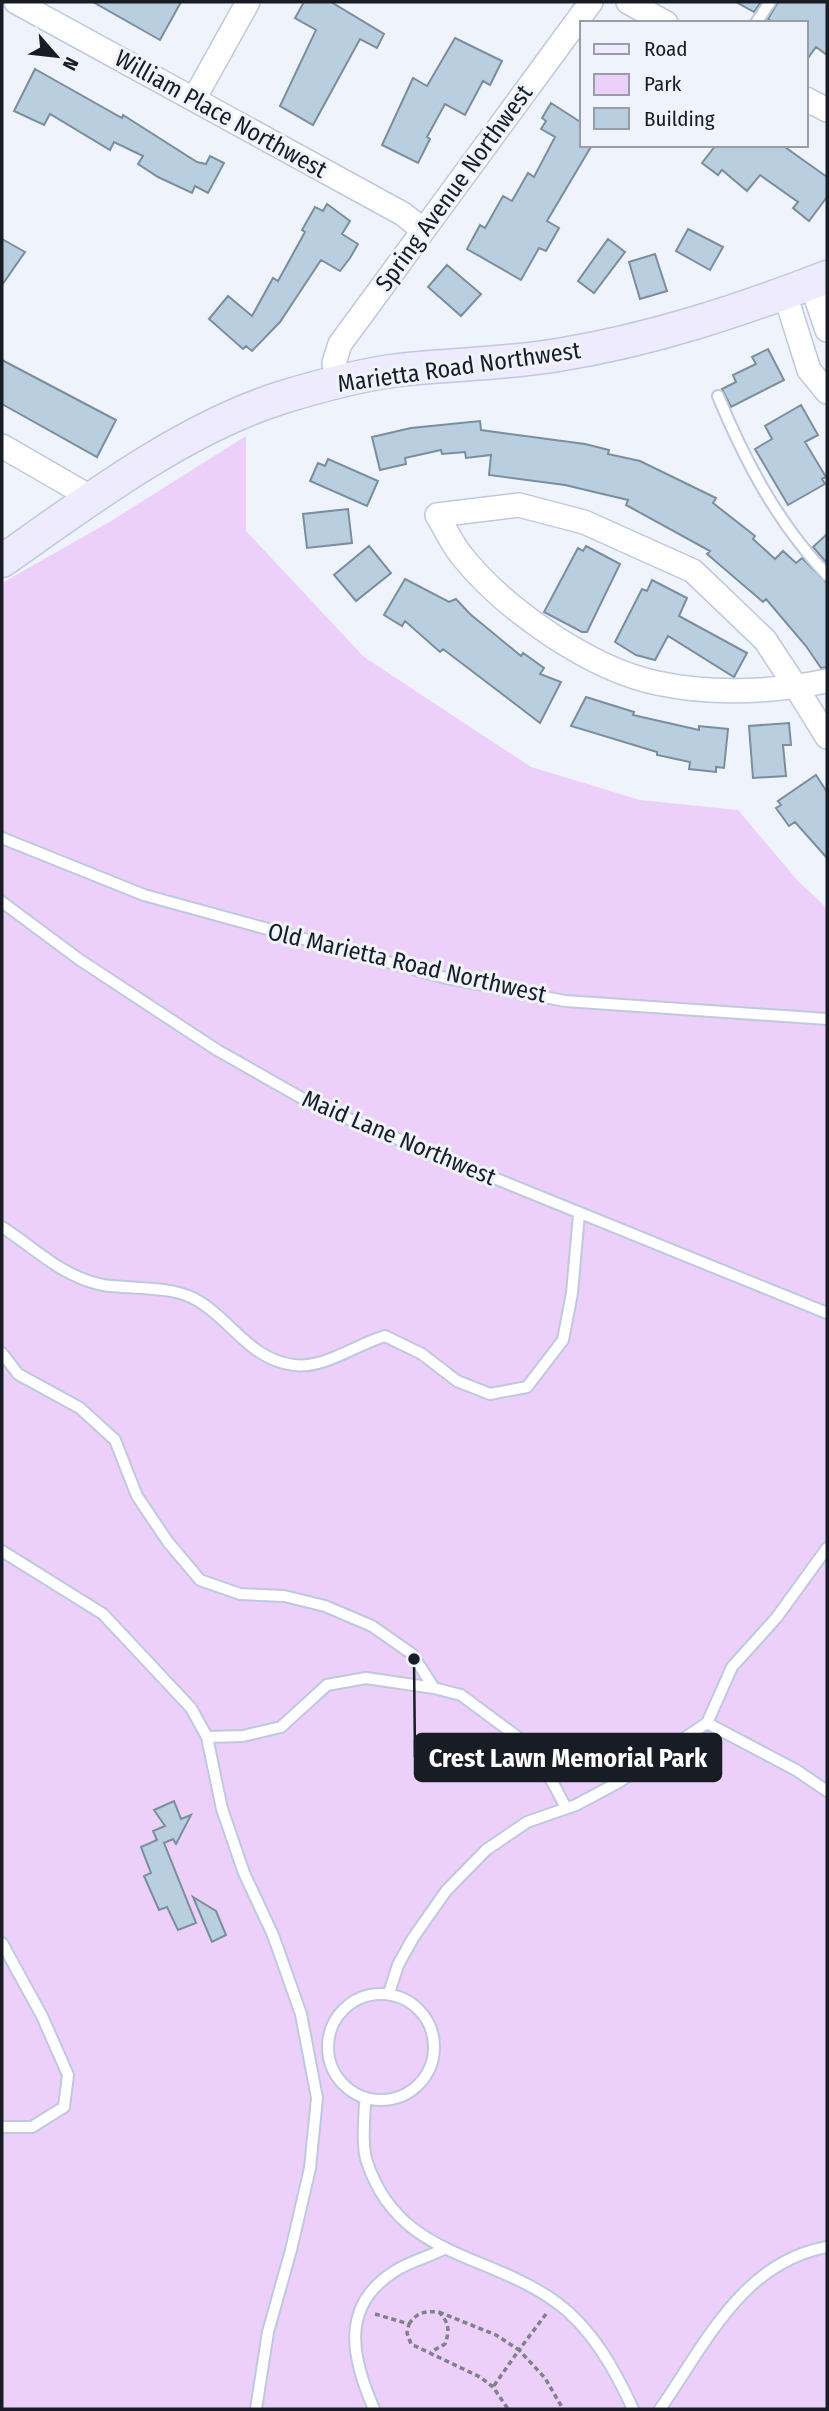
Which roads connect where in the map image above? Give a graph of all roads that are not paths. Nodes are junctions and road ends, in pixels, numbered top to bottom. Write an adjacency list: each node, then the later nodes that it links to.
1 (16, 2): 8 (street, William Place Northwest)
2 (248, 2): 8 (street)
3 (591, 2): 11 (street, Spring Avenue Northwest)
4 (628, 2): 6 (street)
5 (770, 2): 7 (lane)
6 (662, 21)
7 (757, 21)
8 (194, 99): 11 (street, William Place Northwest)
9 (808, 100): 10 (street)
10 (827, 110)
11 (423, 230): 14 (street, Spring Avenue Northwest)
12 (808, 285): 13 (street); 14 (main road, Marietta Road Northwest); 15 (street)
13 (827, 330)
14 (337, 381): 18 (main road, Marietta Road Northwest)
15 (827, 392)
16 (718, 396): 20 (lane)
17 (2, 446): 18 (street)
18 (92, 498): 19 (main road, Marietta Road Northwest)
19 (2, 561)
20 (827, 575)
21 (827, 681): 22 (street)
22 (796, 687): 22 (street); 23 (street)
23 (827, 737)
24 (2, 838): 26 (lane, Old Marietta Road Northwest)
25 (2, 902): 27 (lane, Maid Lane Northwest)
26 (827, 1019)
27 (579, 1214): 28 (lane); 29 (lane, Maid Lane Northwest)
28 (2, 1227)
29 (827, 1314)
30 (2, 1353): 33 (lane)
31 (827, 1548): 34 (lane)
32 (2, 1551): 35 (lane)
33 (434, 1688): 35 (lane); 37 (lane)
34 (707, 1723): 36 (lane); 37 (lane)
35 (207, 1737): 44 (lane)
36 (827, 1791)
37 (565, 1806): 39 (lane)
38 (2, 1943): 41 (lane)
39 (389, 1993): 40 (lane); 40 (lane)
40 (365, 2098): 43 (lane)
41 (2, 2127)
42 (827, 2247): 47 (lane)
43 (444, 2249): 45 (lane); 46 (lane)
44 (256, 2409)
45 (374, 2409)
46 (633, 2409)
47 (660, 2409)

